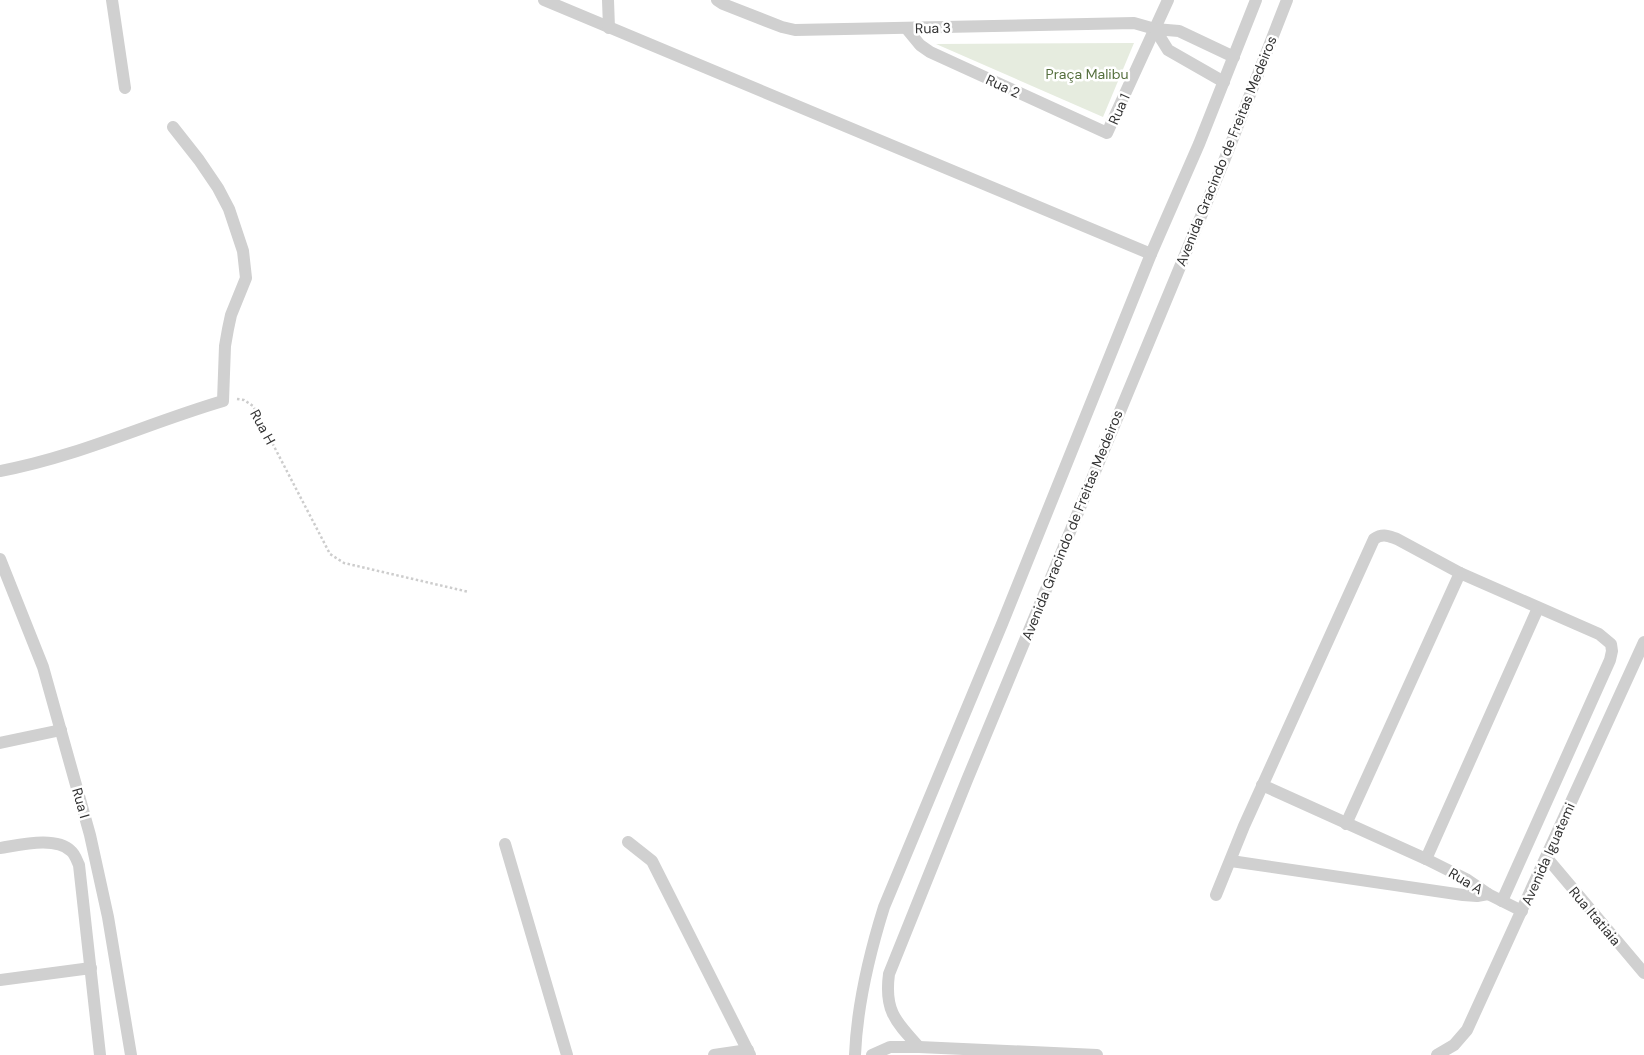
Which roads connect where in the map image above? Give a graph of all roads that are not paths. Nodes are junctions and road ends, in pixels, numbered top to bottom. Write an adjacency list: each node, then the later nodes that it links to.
1 (112, 0): 13 (street)
2 (544, 0): 8 (street)
3 (608, 0): 8 (street)
4 (717, 0): 9 (street, Rua 3)
5 (1168, 0): 10 (street, Rua 1)
6 (1256, 0): 11 (street, Avenida Gracindo de Freitas Medeiros)
7 (1287, 0): 39 (street, Avenida Gracindo de Freitas Medeiros)
8 (609, 28): 16 (street)
9 (906, 28): 10 (street, Rua 3); 15 (street, Rua 2)
10 (1155, 29): 11 (street, Rua 3); 12 (street); 15 (street, Rua 1)
11 (1234, 57): 12 (street, Avenida Gracindo de Freitas Medeiros)
12 (1224, 82): 16 (street, Avenida Gracindo de Freitas Medeiros)
13 (124, 88)
14 (172, 127): 17 (street)
15 (1107, 134)
16 (1151, 254): 46 (street, Avenida Gracindo de Freitas Medeiros)
17 (0, 471)
18 (0, 559): 22 (street, Rua I)
19 (1460, 573): 20 (street); 24 (street); 25 (street)
20 (1538, 608): 30 (street); 34 (street)
21 (1644, 642): 29 (street, Avenida Iguatemi)
22 (61, 730): 23 (street); 43 (street, Rua I)
23 (0, 743)
24 (1262, 785): 25 (street, Rua A); 31 (street)
25 (1346, 824): 30 (street, Rua A)
26 (628, 842): 40 (street)
27 (505, 844): 44 (street)
28 (0, 848): 36 (street)
29 (1547, 858): 35 (street, Avenida Iguatemi); 37 (street, Rua Itatiaia)
30 (1426, 859): 32 (street, Rua A)
31 (1231, 861): 32 (street, Rua A); 33 (street)
32 (1488, 894): 34 (street)
33 (1216, 895)
34 (1502, 901): 35 (street)
35 (1522, 911): 49 (street, Avenida Iguatemi)
36 (91, 968): 38 (street); 42 (street)
37 (1644, 974)
38 (0, 980)
39 (919, 1047): 41 (street); 47 (street)
40 (749, 1053): 45 (street)
41 (1008, 1053): 48 (street)
42 (100, 1055)
43 (131, 1055)
44 (567, 1055)
45 (714, 1055)
46 (856, 1055)
47 (872, 1055)
48 (1097, 1055)
49 (1437, 1055)

